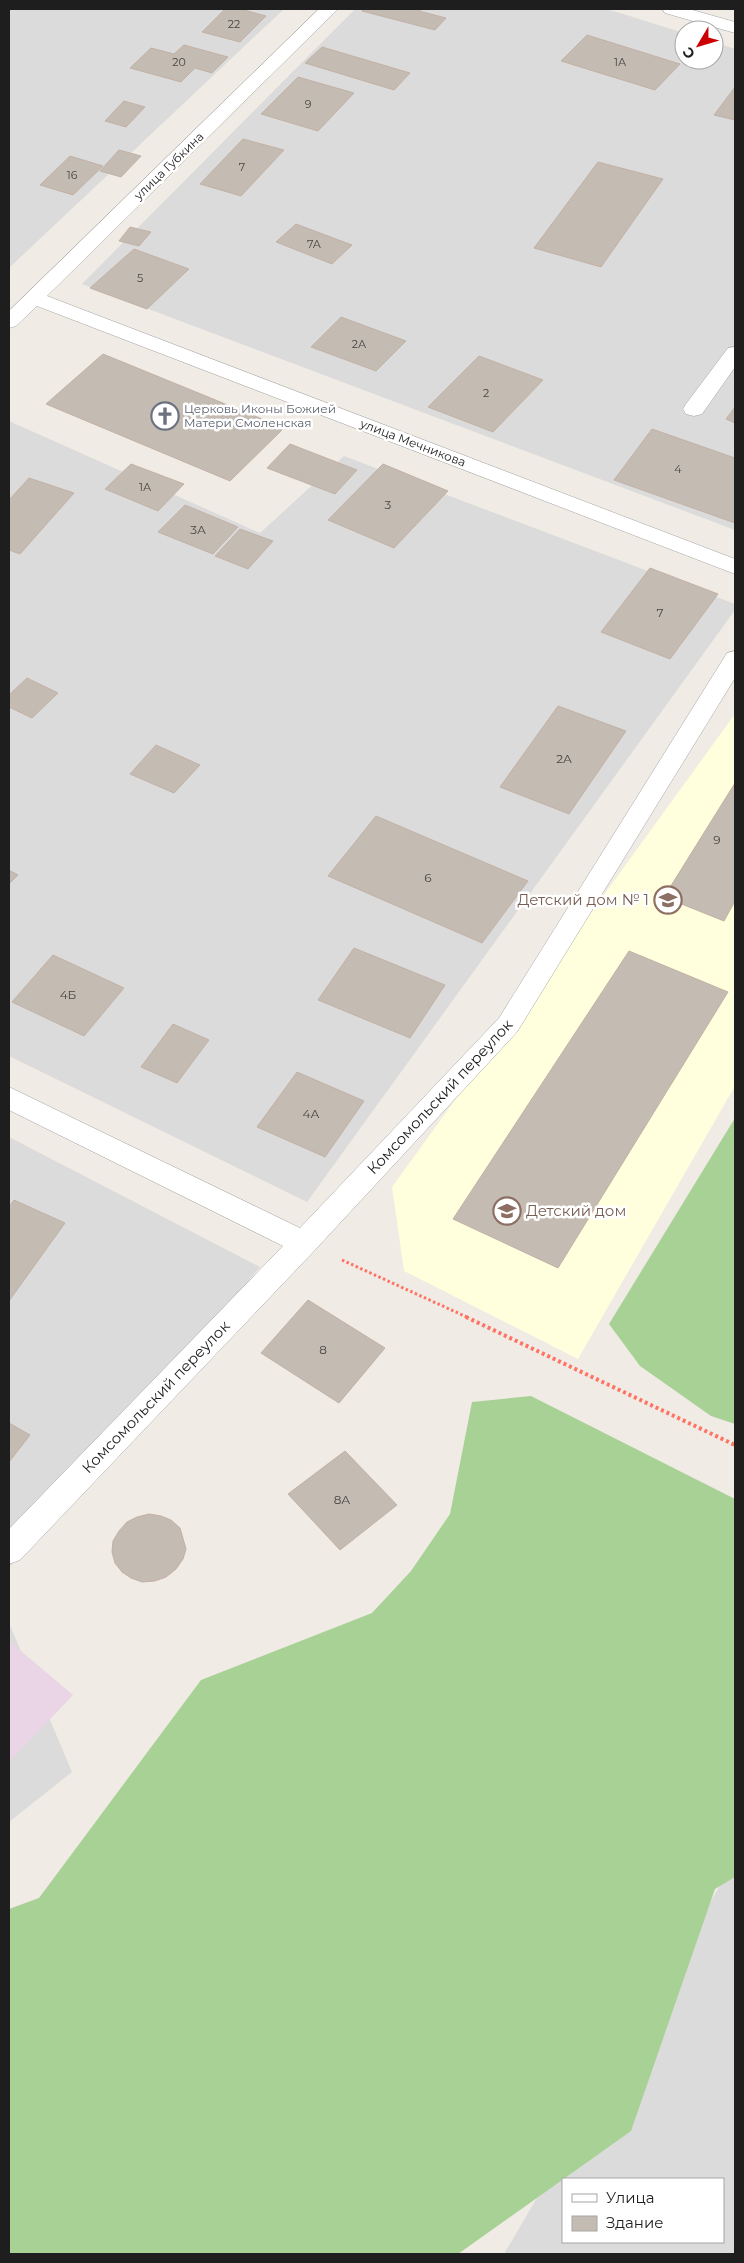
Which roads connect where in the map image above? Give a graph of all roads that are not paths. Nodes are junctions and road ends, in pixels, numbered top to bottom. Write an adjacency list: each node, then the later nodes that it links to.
1 (329, 9): 4 (street, улица Губкина)
2 (671, 9): 3 (street)
3 (735, 28)
4 (34, 298): 5 (street, улица Губкина); 8 (street, улица Мечникова)
5 (9, 322)
6 (735, 353): 7 (street)
7 (694, 409)
8 (735, 567)
9 (735, 659): 11 (street, Комсомольский переулок)
10 (9, 1098): 11 (street)
11 (304, 1243): 12 (street, Комсомольский переулок)
12 (9, 1550)

